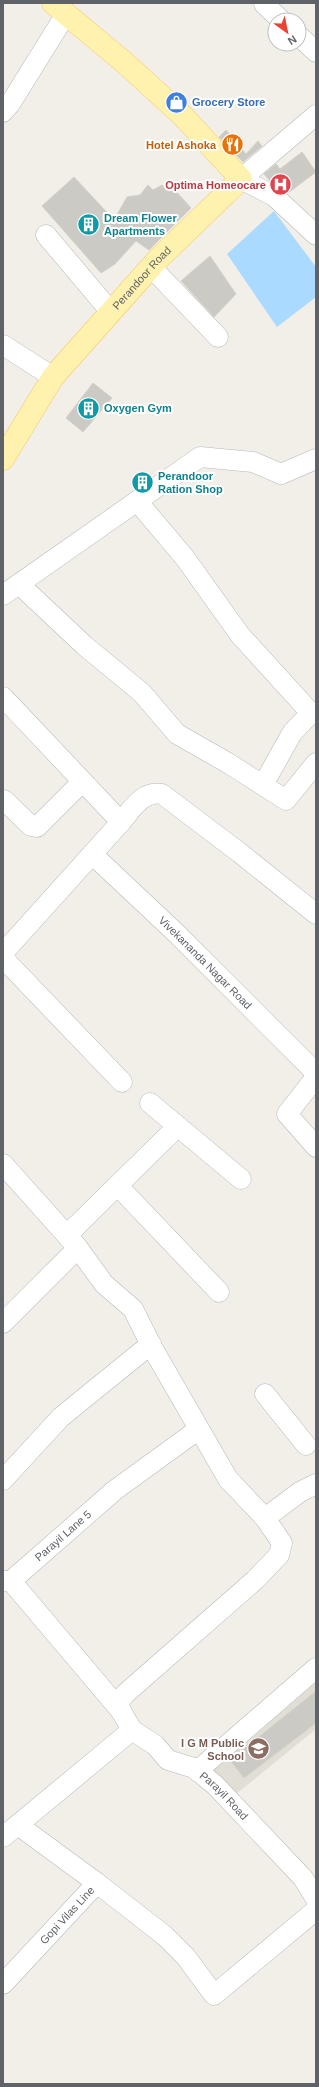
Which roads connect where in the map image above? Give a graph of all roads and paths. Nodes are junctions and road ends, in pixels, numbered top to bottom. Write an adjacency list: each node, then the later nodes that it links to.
1 (264, 4): 3 (street)
2 (60, 9): 6 (street); 8 (main road)
3 (272, 12)
4 (307, 44): 5 (street)
5 (316, 52)
6 (3, 112)
7 (316, 115): 8 (street)
8 (241, 180): 10 (street); 11 (main road, Perandoor Road)
9 (46, 235): 12 (street)
10 (316, 235)
11 (151, 267): 12 (main road, Perandoor Road); 13 (street)
12 (111, 312): 15 (main road, Perandoor Road)
13 (218, 337)
14 (3, 345): 15 (street)
15 (53, 377): 16 (main road, Perandoor Road)
16 (3, 459)
17 (316, 459): 18 (street)
18 (137, 501): 19 (street); 21 (street)
19 (11, 590): 24 (street)
20 (3, 697): 23 (street)
21 (309, 699): 24 (street)
22 (316, 763): 24 (street)
23 (82, 782): 25 (street); 26 (street)
24 (263, 785)
25 (4, 800)
26 (121, 822): 27 (street); 28 (street)
27 (92, 854): 29 (street); 31 (street, Vivekananda Nagar Road)
28 (316, 914)
29 (3, 953)
30 (3, 958): 33 (street)
31 (316, 1073)
32 (316, 1077): 36 (street)
33 (122, 1082)
34 (150, 1103): 35 (street)
35 (178, 1126): 38 (street); 39 (street)
36 (316, 1147)
37 (7, 1178): 40 (street)
38 (241, 1179)
39 (118, 1186): 40 (street); 41 (street)
40 (72, 1241): 42 (street); 43 (street)
41 (219, 1292)
42 (3, 1323)
43 (151, 1344): 45 (street); 47 (street)
44 (265, 1394): 46 (street)
45 (199, 1429): 49 (street); 50 (street, Parayil Lane 5)
46 (313, 1445)
47 (3, 1480)
48 (316, 1484): 49 (street)
49 (265, 1518): 52 (street)
50 (7, 1581): 52 (street)
51 (316, 1668): 54 (street)
52 (121, 1710): 53 (street)
53 (132, 1730): 54 (street, Parayil Road); 55 (street)
54 (197, 1771): 57 (street, Parayil Road)
55 (10, 1831): 56 (street, Gopi Vilas Line)
56 (97, 1884): 58 (street); 59 (street, Gopi Vilas Line)
57 (316, 1899)
58 (316, 1910)
59 (3, 1984)

